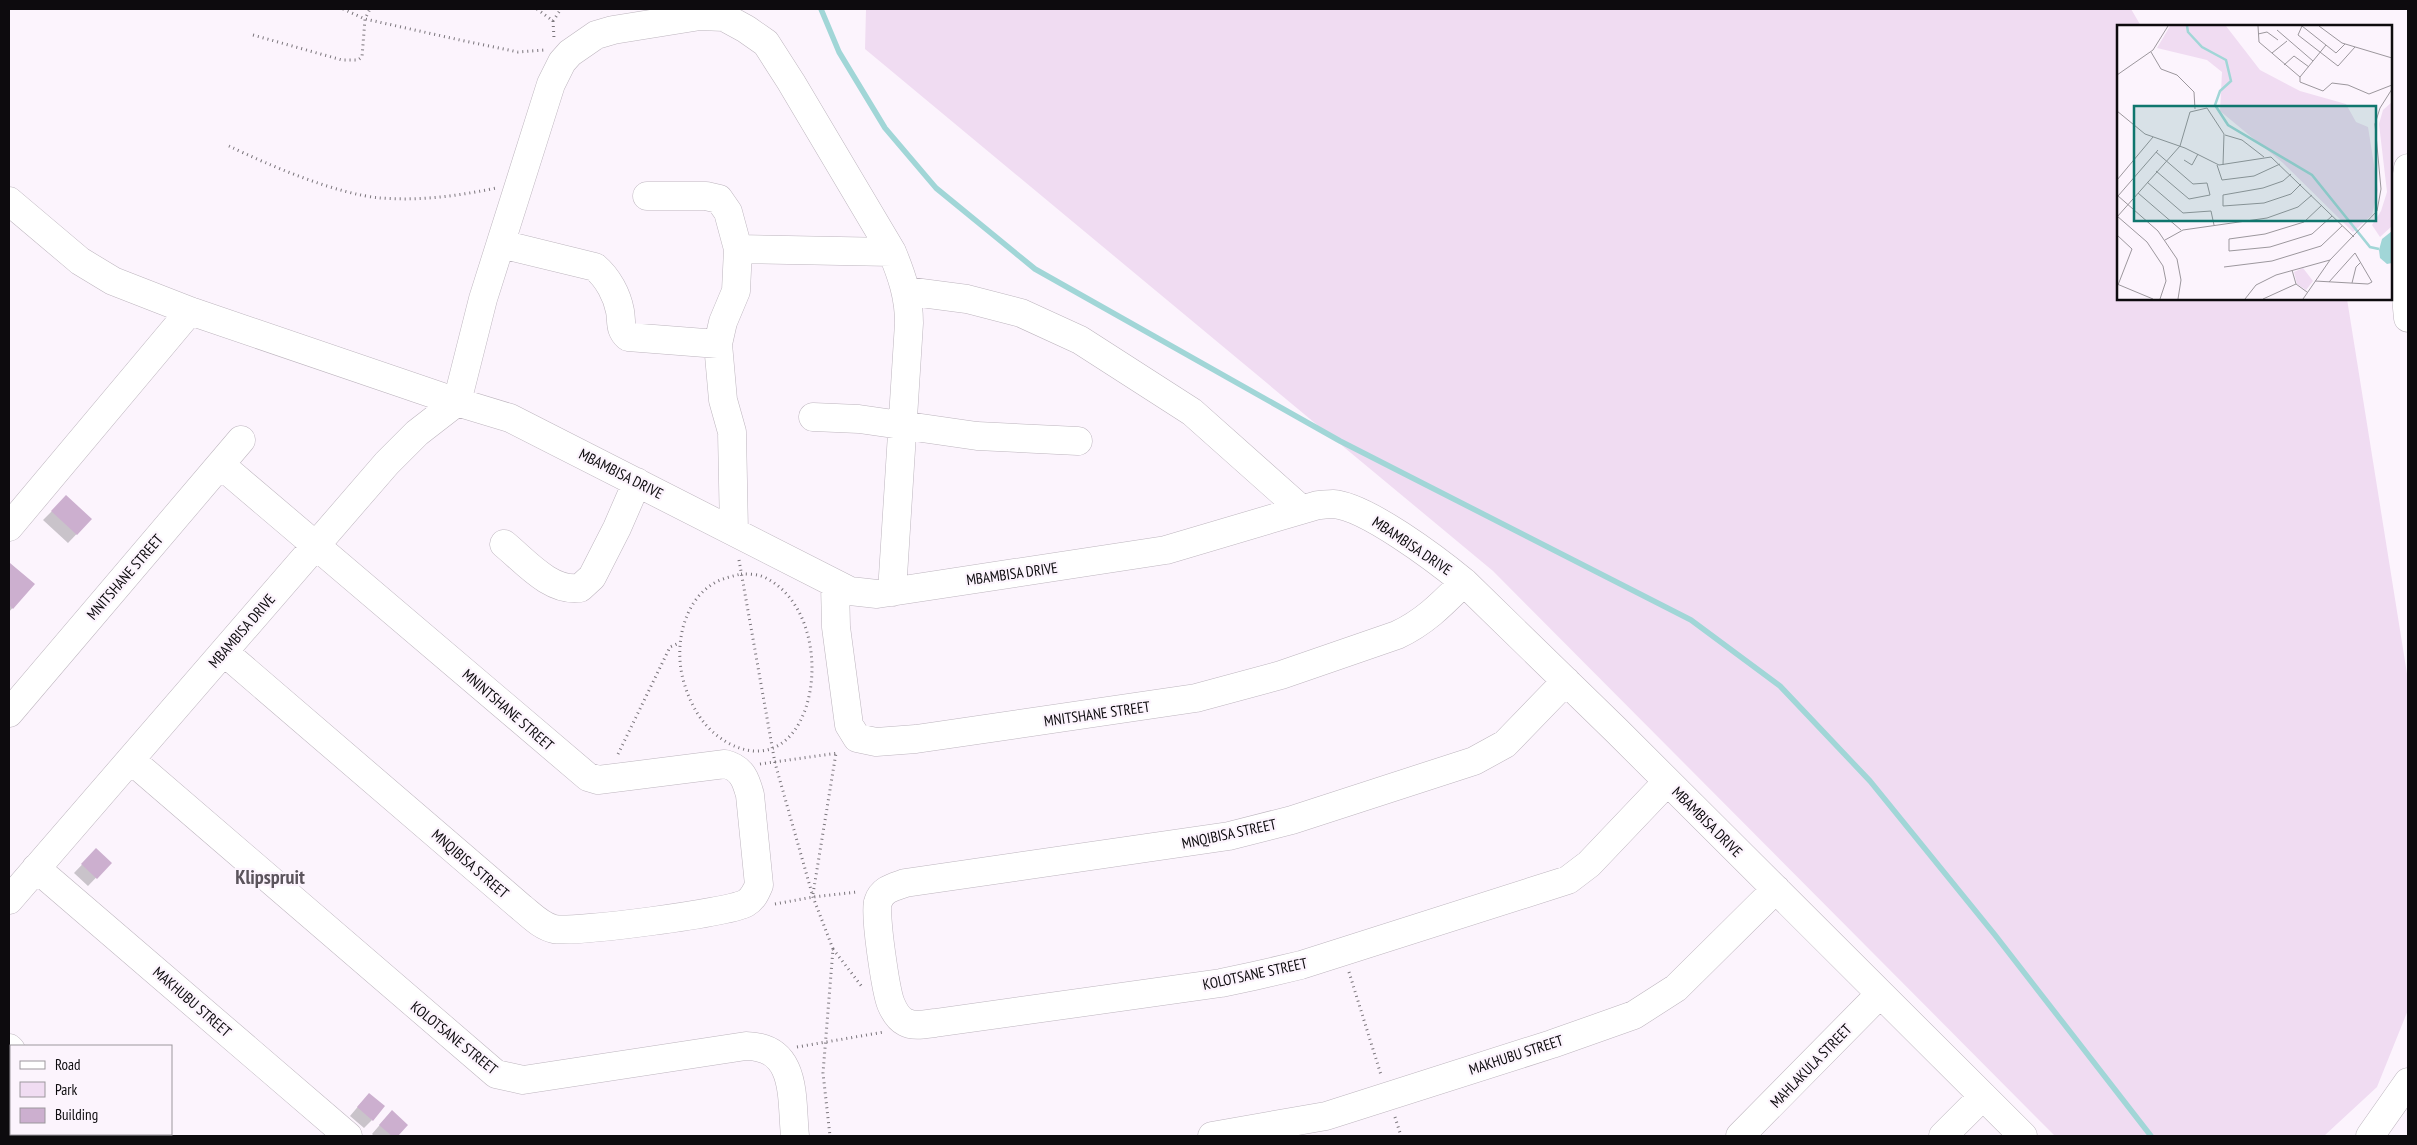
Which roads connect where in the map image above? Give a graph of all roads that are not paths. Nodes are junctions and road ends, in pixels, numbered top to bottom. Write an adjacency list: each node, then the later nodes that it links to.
1 (614, 19): 5 (street); 7 (street)
2 (2408, 168): 10 (street)
3 (646, 196): 6 (street)
4 (9, 201): 9 (street)
5 (501, 244): 11 (street); 12 (street)
6 (738, 249): 7 (street); 11 (street)
7 (892, 252): 8 (street)
8 (906, 292): 14 (street); 19 (street)
9 (190, 311): 12 (street); 20 (street)
10 (2408, 318)
11 (718, 344): 21 (street)
12 (457, 402): 18 (street, MBAMBISA DRIVE); 23 (street, MBAMBISA DRIVE)
13 (813, 418): 14 (street)
14 (904, 425): 16 (street); 26 (street)
15 (241, 440): 17 (street, MNITSHANE STREET)
16 (1078, 441)
17 (221, 465): 23 (street, MNINTSHANE STREET); 29 (street, MNITSHANE STREET)
18 (637, 482): 21 (street, MBAMBISA DRIVE); 22 (street)
19 (1301, 509): 24 (street, MBAMBISA DRIVE); 26 (street, MBAMBISA DRIVE)
20 (9, 527)
21 (734, 531): 25 (street, MBAMBISA DRIVE)
22 (504, 544)
23 (317, 545): 27 (street, MBAMBISA DRIVE); 31 (street, MNINTSHANE STREET)
24 (1464, 582): 25 (street, MNITSHANE STREET); 28 (street, MBAMBISA DRIVE)
25 (835, 586): 26 (street, MBAMBISA DRIVE)
26 (892, 592)
27 (224, 652): 30 (street, MBAMBISA DRIVE); 31 (street, MNQIBISA STREET)
28 (1566, 681): 32 (street, MBAMBISA DRIVE); 37 (street, MNQIBISA STREET)
29 (9, 713)
30 (131, 760): 33 (street, MBAMBISA DRIVE); 41 (street, KOLOTSANE STREET)
31 (734, 766)
32 (1667, 782): 34 (street, MBAMBISA DRIVE); 37 (street, KOLOTSANE STREET)
33 (36, 868): 35 (street, MBAMBISA DRIVE); 40 (street, MAKHUBU STREET)
34 (1776, 889): 36 (street, MBAMBISA DRIVE); 42 (street, MAKHUBU STREET)
35 (9, 900)
36 (1880, 994): 39 (street, MBAMBISA DRIVE); 43 (street, MAHLAKULA STREET)
37 (906, 1022)
38 (2408, 1082): 46 (street)
39 (1983, 1096): 44 (street); 45 (street, MBAMBISA DRIVE)
40 (348, 1136)
41 (795, 1136)
42 (1212, 1136)
43 (1740, 1136)
44 (1943, 1136)
45 (2022, 1136)
46 (2370, 1136)

